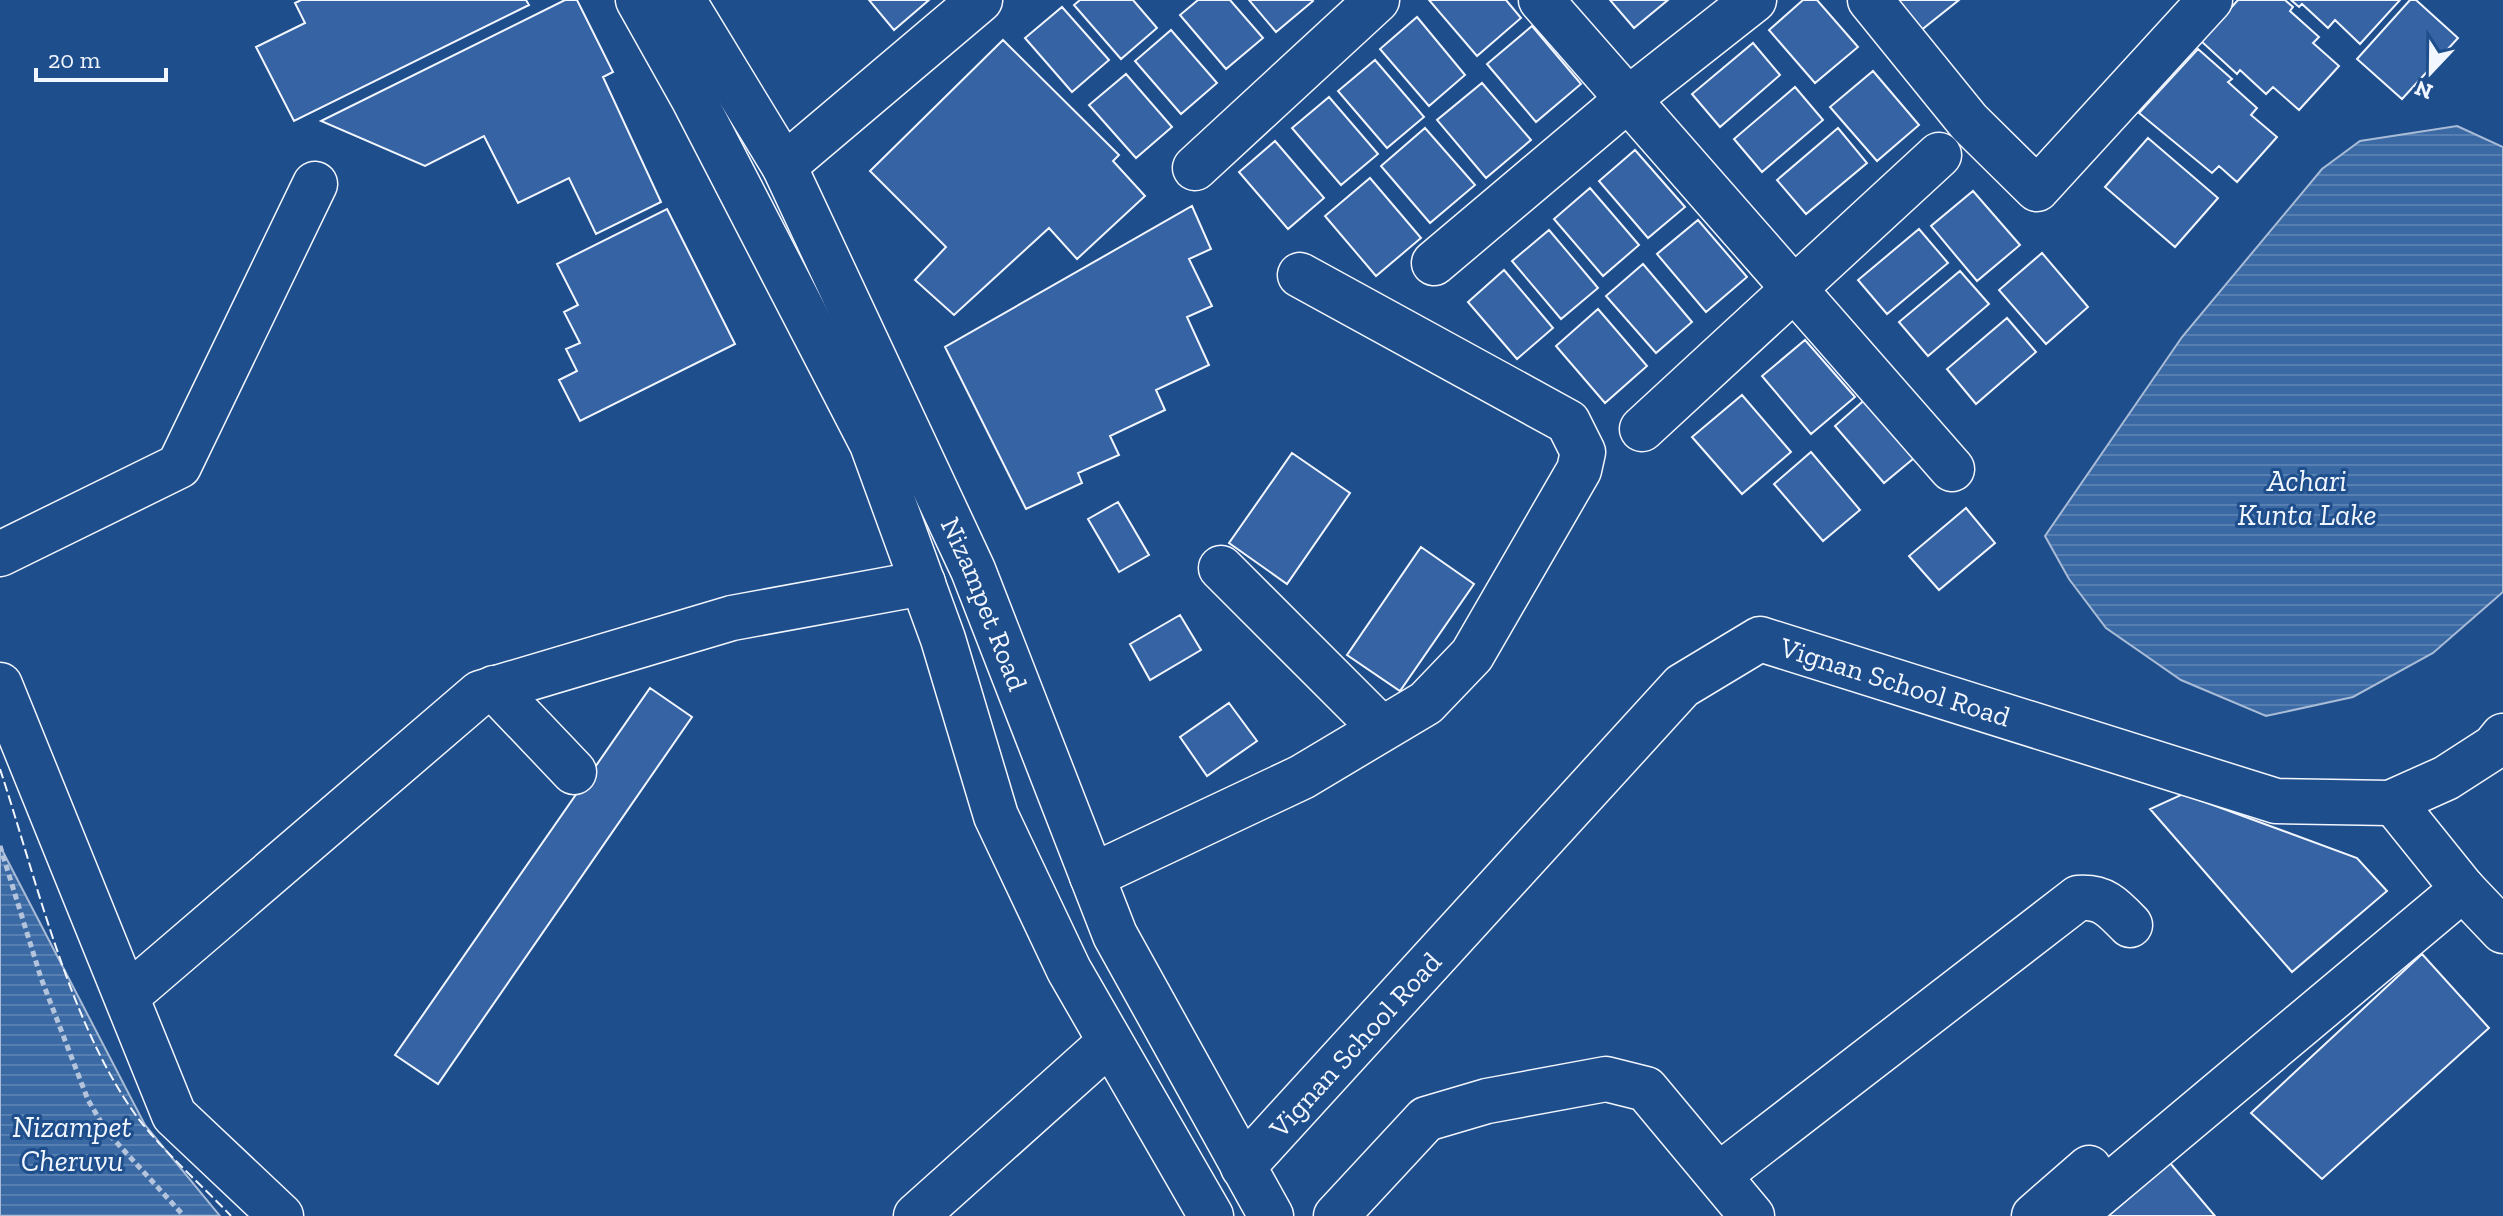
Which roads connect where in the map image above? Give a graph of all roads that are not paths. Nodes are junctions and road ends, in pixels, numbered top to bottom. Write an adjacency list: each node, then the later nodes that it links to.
1 (638, 0): 21 (street, Nizampet Road)
2 (683, 0): 11 (street, Nizampet Road)
3 (980, 0): 11 (street)
4 (1377, 0): 12 (street)
5 (1541, 0): 9 (street)
6 (1754, 0): 9 (street)
7 (1870, 0): 8 (street)
8 (2210, 0)
9 (1627, 100): 14 (street); 16 (street)
10 (1939, 155): 16 (street)
11 (784, 166): 26 (street, Nizampet Road)
12 (1195, 168)
13 (315, 184): 19 (street)
14 (1434, 263)
15 (1300, 275): 24 (street)
16 (1791, 289): 17 (street); 18 (street)
17 (1642, 429)
18 (1952, 469)
19 (0, 554)
20 (1221, 568): 24 (street)
21 (923, 583): 23 (street); 27 (street, Nizampet Road)
22 (0, 685): 39 (street)
23 (494, 688): 28 (street); 34 (street)
24 (1381, 728): 30 (street)
25 (2503, 736): 29 (street, Vignan School Road)
26 (1038, 738): 27 (street); 30 (street, Nizampet Road)
27 (979, 756): 35 (street, Nizampet Road)
28 (574, 772)
29 (2393, 802): 31 (street); 37 (street, Vignan School Road)
30 (1092, 876): 37 (street, Nizampet Road)
31 (2463, 889): 33 (street); 46 (street)
32 (2130, 925): 38 (street)
33 (2503, 931)
34 (140, 985)
35 (1110, 1042): 40 (street); 41 (street, Nizampet Road)
36 (2211, 1061): 45 (street)
37 (1243, 1167): 42 (street, Nizampet Road)
38 (1719, 1175): 43 (street); 44 (street)
39 (281, 1216)
40 (916, 1216)
41 (1211, 1216)
42 (1271, 1216)
43 (1336, 1216)
44 (1752, 1216)
45 (2034, 1216)
46 (2073, 1216)

